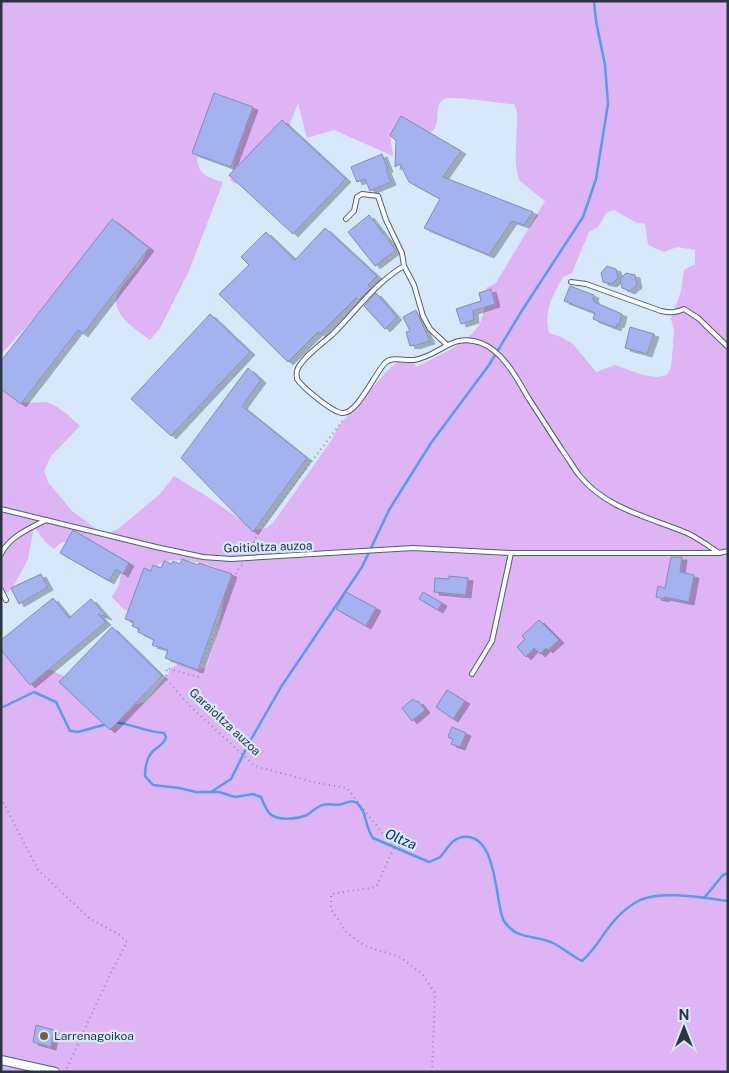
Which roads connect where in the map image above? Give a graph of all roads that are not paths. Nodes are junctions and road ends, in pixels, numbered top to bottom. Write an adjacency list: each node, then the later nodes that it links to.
1 (346, 219): 2 (lane)
2 (404, 266): 4 (lane); 4 (lane)
3 (571, 282): 5 (lane)
4 (447, 345): 10 (lane)
5 (728, 347)
6 (1, 510): 7 (lane, Goitioltza auzoa)
7 (46, 520): 9 (lane, Goitioltza auzoa); 11 (lane)
8 (728, 551): 10 (lane, Goitioltza auzoa)
9 (511, 553): 10 (lane, Goitioltza auzoa); 14 (lane)
10 (719, 553)
11 (1, 554)
12 (1, 590): 13 (lane)
13 (6, 600)
14 (472, 674)
15 (1, 1060): 16 (street)
16 (55, 1072)

